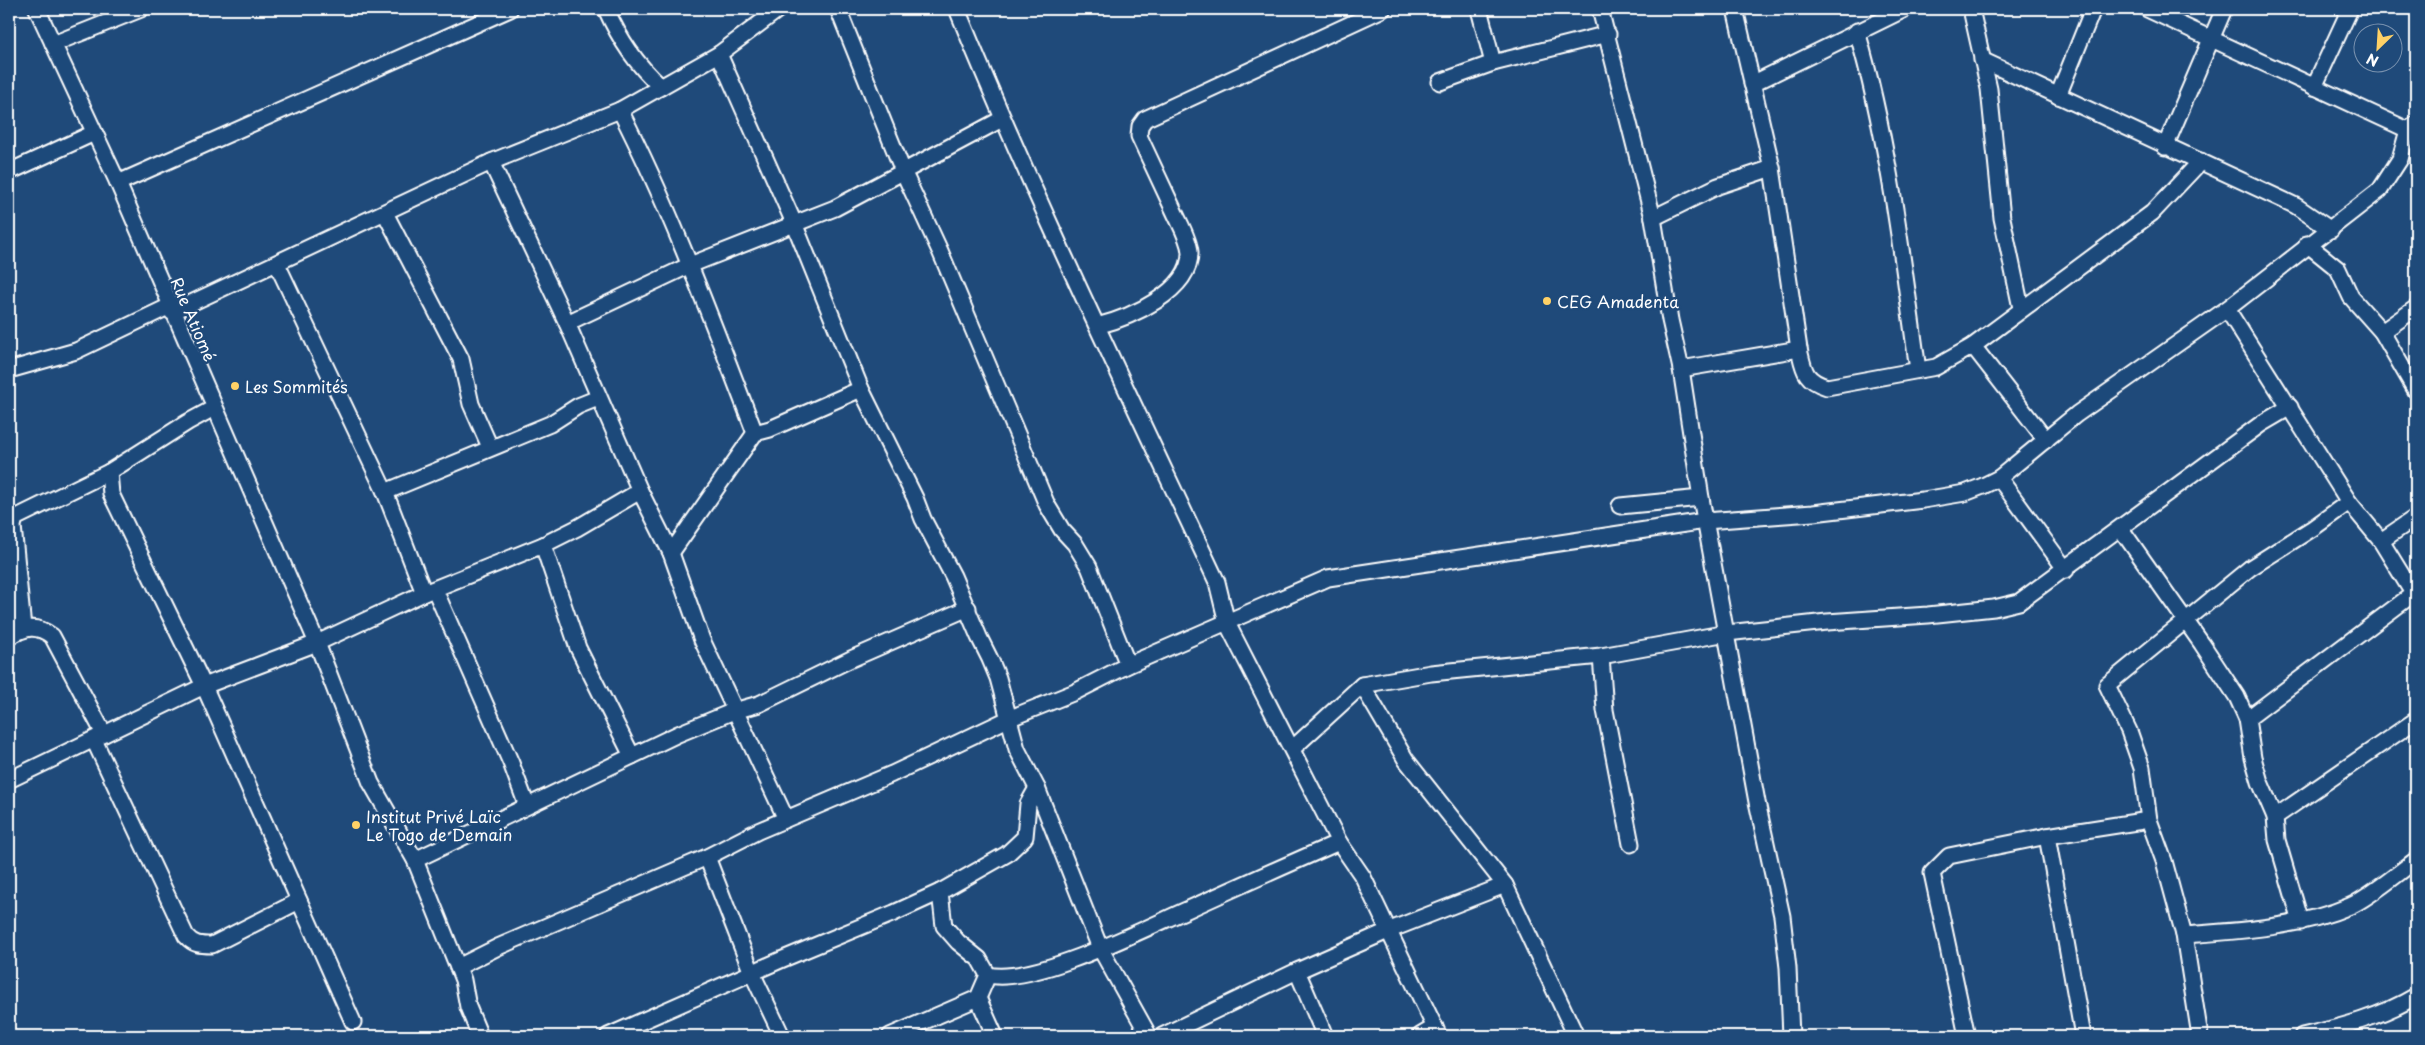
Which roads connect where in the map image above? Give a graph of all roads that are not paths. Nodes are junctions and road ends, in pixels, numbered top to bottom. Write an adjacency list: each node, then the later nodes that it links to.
1 (38, 9): 21 (street, Rue Atiomé)
2 (140, 9): 21 (street)
3 (510, 9): 40 (street)
4 (606, 9): 28 (street)
5 (779, 9): 22 (street)
6 (838, 9): 38 (street)
7 (957, 9): 31 (street)
8 (1383, 9): 53 (street)
9 (1479, 9): 24 (street)
10 (1600, 9): 19 (street)
11 (1735, 9): 26 (street)
12 (1905, 9): 18 (street)
13 (1971, 9): 23 (street)
14 (2093, 9): 29 (street)
15 (2147, 9): 20 (street)
16 (2224, 9): 20 (street)
17 (2350, 9): 27 (street)
18 (1857, 31): 26 (street); 59 (street)
19 (1608, 34): 24 (street); 42 (street)
20 (2211, 38): 27 (street); 34 (street)
21 (53, 44): 33 (street, Rue Atiomé)
22 (719, 54): 28 (street); 43 (street)
23 (1982, 60): 29 (street); 48 (street)
24 (1494, 63): 25 (street)
25 (1440, 82)
26 (1752, 84): 37 (street)
27 (2314, 87): 32 (street)
28 (661, 88): 30 (street)
29 (2058, 96): 34 (street)
30 (620, 110): 36 (street); 47 (street)
31 (1002, 119): 38 (street); 53 (street)
32 (2412, 127): 44 (street)
33 (94, 133): 39 (street); 40 (street, Rue Atiomé)
34 (2165, 147): 35 (street)
35 (2201, 161): 44 (street); 48 (street)
36 (491, 162): 41 (street); 52 (street)
37 (1772, 168): 42 (street); 56 (street)
38 (903, 171): 43 (street); 92 (street)
39 (9, 172)
40 (118, 183): 50 (street, Rue Atiomé)
41 (385, 213): 46 (street); 67 (street)
42 (1653, 218): 57 (street)
43 (794, 222): 47 (street); 60 (street)
44 (2332, 230): 45 (street)
45 (2307, 244): 51 (street); 54 (street)
46 (277, 264): 50 (street); 71 (street)
47 (690, 265): 52 (street); 65 (street)
48 (2021, 308): 55 (street)
49 (2416, 308): 54 (street)
50 (171, 309): 58 (street); 64 (street, Rue Atiomé)
51 (2227, 309): 63 (street); 66 (street)
52 (567, 323): 62 (street)
53 (1097, 326): 86 (street)
54 (2382, 332): 61 (street)
55 (1973, 346): 59 (street); 66 (street)
56 (1799, 349): 57 (street); 59 (street)
57 (1681, 369): 72 (street)
58 (9, 370)
59 (1918, 370)
60 (861, 389): 65 (street); 84 (street)
61 (2416, 391)
62 (598, 398): 67 (street); 70 (street)
63 (2290, 407): 73 (street); 77 (street)
64 (214, 408): 68 (street); 90 (street, Rue Atiomé)
65 (755, 433): 80 (street)
66 (2046, 440): 69 (street)
67 (490, 447): 71 (street)
68 (109, 472): 87 (street); 94 (street)
69 (1999, 478): 76 (street); 81 (street)
70 (640, 491): 79 (street); 80 (street)
71 (385, 492): 82 (street)
72 (1701, 498): 74 (street); 76 (street)
73 (2349, 502): 78 (street); 85 (street)
74 (1620, 506)
75 (2416, 517): 78 (street)
76 (1705, 520): 86 (street); 88 (street)
77 (2121, 529): 81 (street); 85 (street)
78 (2381, 541): 83 (street)
79 (543, 544): 82 (street); 101 (street)
80 (671, 553): 95 (street)
81 (2066, 570): 88 (street)
82 (430, 592): 90 (street); 104 (street)
83 (2415, 596): 96 (street)
84 (968, 608): 95 (street); 97 (street)
85 (2186, 621): 96 (street); 107 (street)
86 (1227, 623): 92 (street); 100 (street)
87 (23, 628): 89 (street); 99 (street)
88 (1727, 633): 91 (street); 140 (street)
89 (9, 637)
90 (317, 643): 94 (street); 112 (street, Rue Atiomé)
91 (1601, 656): 93 (street); 110 (street)
92 (1128, 666): 97 (street)
93 (1362, 685): 100 (street); 114 (street)
94 (204, 686): 99 (street); 116 (street)
95 (734, 711): 101 (street); 106 (street)
96 (2247, 718): 105 (street)
97 (1008, 719): 103 (street); 106 (street)
98 (2416, 720): 105 (street)
99 (99, 737): 102 (street); 116 (street)
100 (1292, 748): 109 (street)
101 (632, 756): 104 (street)
102 (9, 780)
103 (1037, 788): 115 (street); 120 (street)
104 (528, 806): 112 (street)
105 (2275, 817): 117 (street)
106 (786, 819): 111 (street)
107 (2149, 820): 108 (street); 119 (street)
108 (2047, 836): 141 (street); 142 (street)
109 (1339, 842): 118 (street); 120 (street)
110 (1631, 844)
111 (707, 857): 121 (street); 123 (street)
112 (415, 860): 121 (street, Rue Atiomé)
113 (2416, 860): 117 (street)
114 (1505, 885): 118 (street); 139 (street)
115 (940, 892): 123 (street); 124 (street)
116 (299, 901): 127 (street)
117 (2301, 922): 119 (street)
118 (1390, 930): 122 (street); 129 (street)
119 (2184, 935): 143 (street)
120 (1100, 948): 124 (street); 135 (street)
121 (458, 967): 130 (street, Rue Atiomé)
122 (1297, 971): 136 (street); 137 (street)
123 (752, 973): 131 (street); 132 (street)
124 (988, 975): 126 (street)
125 (2416, 996): 128 (street)
126 (978, 998): 133 (street); 134 (street)
127 (352, 1022)
128 (2352, 1030): 144 (street)
129 (1437, 1032): 138 (street)
130 (480, 1036)
131 (608, 1036)
132 (782, 1036)
133 (890, 1036)
134 (995, 1036)
135 (1149, 1036)
136 (1162, 1036)
137 (1325, 1036)
138 (1420, 1036)
139 (1576, 1036)
140 (1791, 1036)
141 (1966, 1036)
142 (2083, 1036)
143 (2200, 1036)
144 (2302, 1036)

